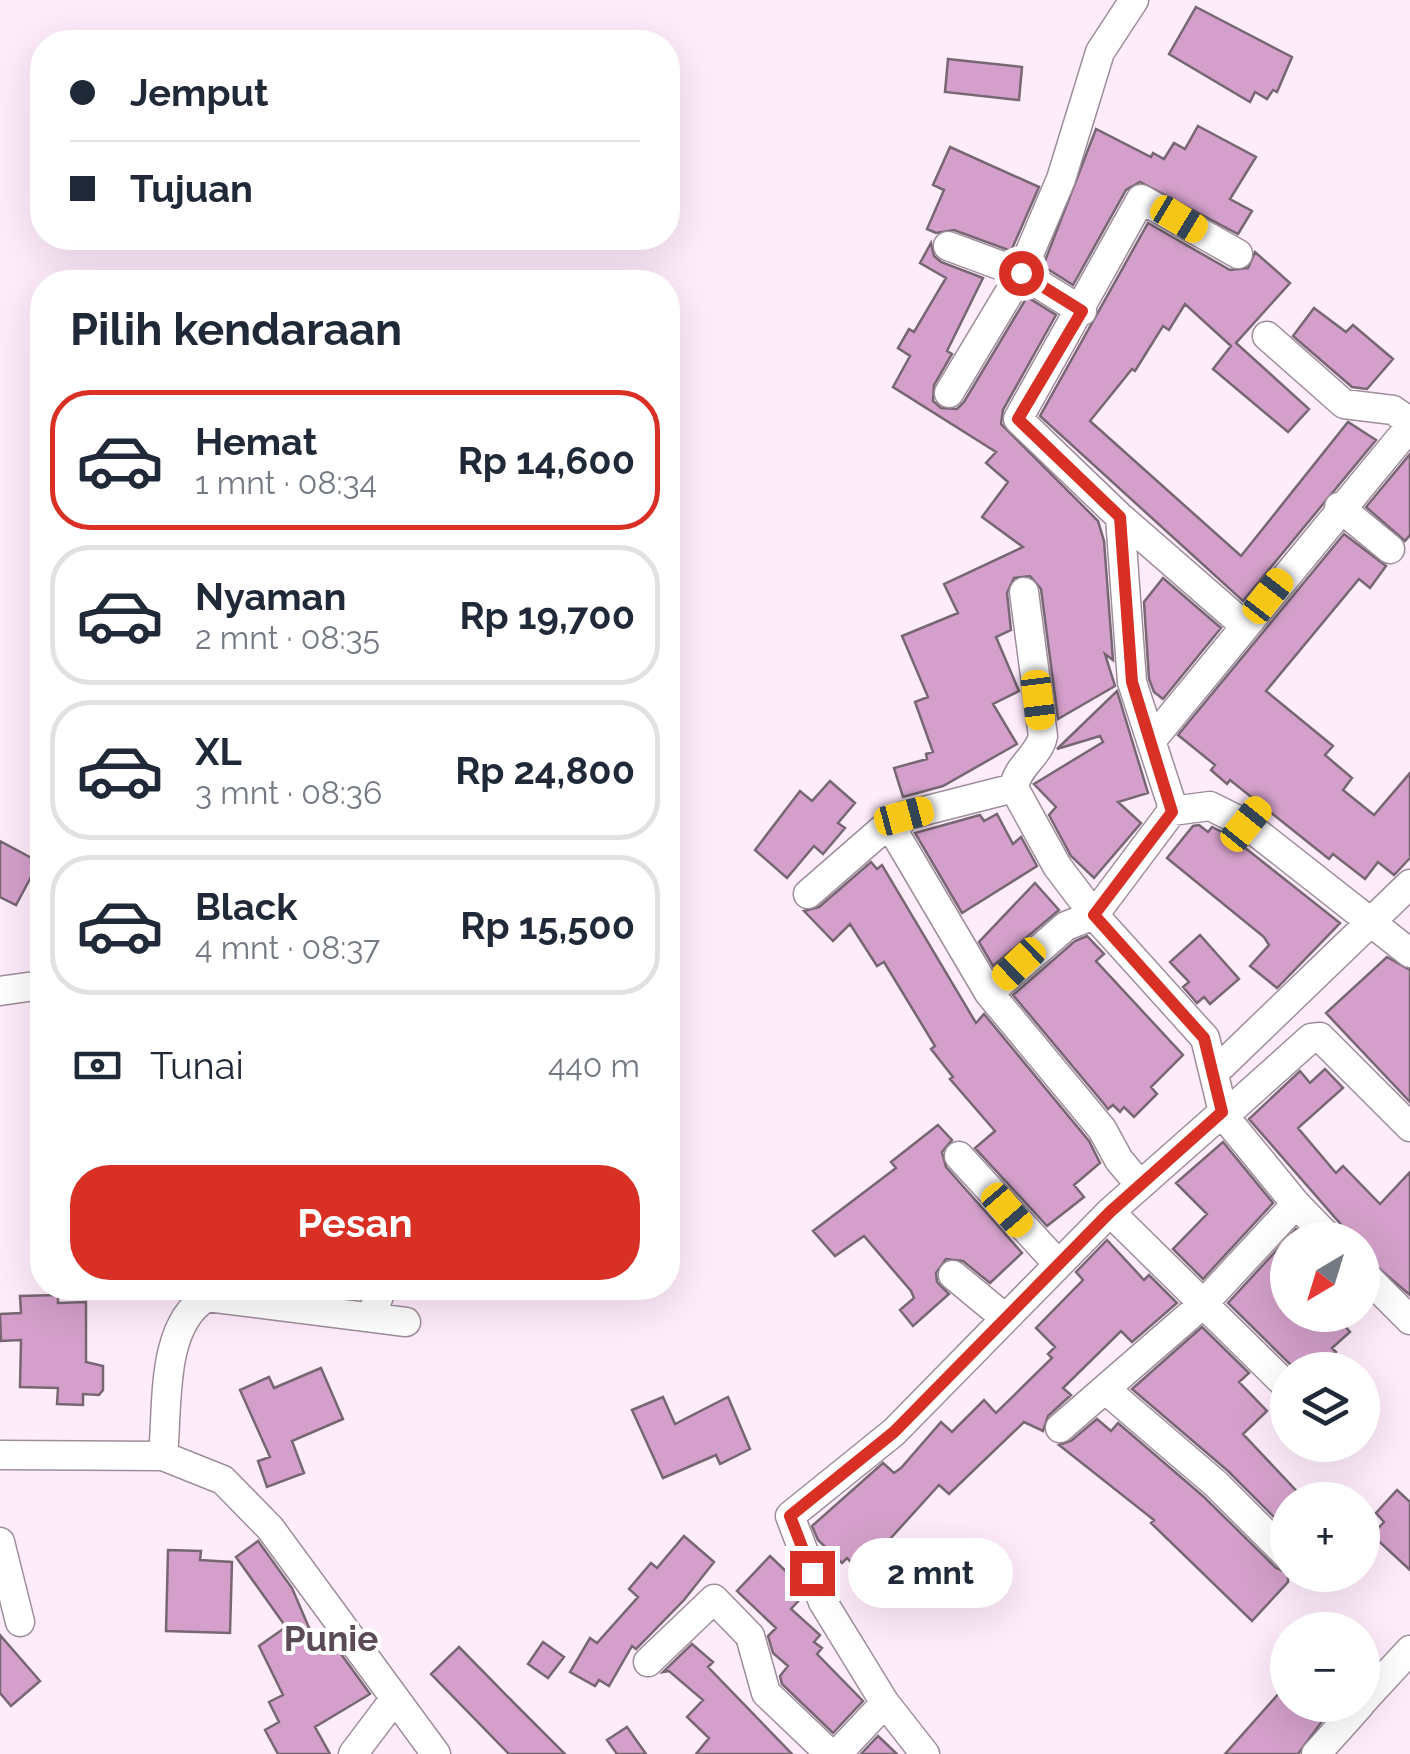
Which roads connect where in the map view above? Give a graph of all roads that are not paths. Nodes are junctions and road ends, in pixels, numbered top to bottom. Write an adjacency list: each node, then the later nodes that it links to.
1 (1134, 0): 4 (street)
2 (948, 246): 4 (street)
3 (1238, 254): 5 (street)
4 (1021, 273): 5 (street); 7 (street)
5 (1082, 311): 9 (street)
6 (1268, 336): 8 (street)
7 (949, 393)
8 (1339, 507): 10 (street); 12 (street)
9 (1120, 517): 12 (street); 13 (street)
10 (1390, 549)
11 (1024, 592): 14 (street)
12 (1244, 626): 13 (street)
13 (1150, 741): 15 (street)
14 (1014, 788): 16 (street); 19 (street)
15 (1172, 812): 19 (street); 20 (street)
16 (899, 821): 18 (street); 23 (street)
17 (1410, 884): 20 (street)
18 (808, 894)
19 (1094, 915): 23 (street); 24 (street)
20 (1388, 935): 24 (street)
21 (30, 987): 22 (street)
22 (0, 991)
23 (990, 993): 27 (street)
24 (1220, 1100): 25 (street); 27 (street); 28 (street)
25 (1410, 1127)
26 (959, 1156): 31 (street)
27 (1132, 1175): 29 (street)
28 (1296, 1204): 30 (street); 37 (street)
29 (1110, 1212): 31 (street); 37 (street)
30 (1314, 1222)
31 (1057, 1262): 38 (street)
32 (953, 1275): 38 (street)
33 (1380, 1290): 40 (street)
34 (202, 1300): 46 (street)
35 (230, 1300): 39 (street)
36 (378, 1300): 39 (street)
37 (1204, 1303): 42 (street); 43 (street)
38 (1003, 1316): 54 (street)
39 (371, 1318): 41 (street)
40 (1410, 1320)
41 (406, 1322)
42 (1270, 1369)
43 (1105, 1389): 44 (street); 47 (street)
44 (1060, 1428)
45 (0, 1455): 46 (street)
46 (163, 1456): 53 (street)
47 (1270, 1538)
48 (0, 1542): 49 (street)
49 (20, 1622)
50 (1410, 1650): 52 (street)
51 (648, 1662): 58 (street)
52 (1380, 1682)
53 (393, 1701): 56 (street); 57 (street)
54 (885, 1703): 58 (street); 59 (street)
55 (1344, 1722): 60 (street)
56 (352, 1754)
57 (436, 1754)
58 (834, 1754)
59 (925, 1754)
60 (1316, 1754)

